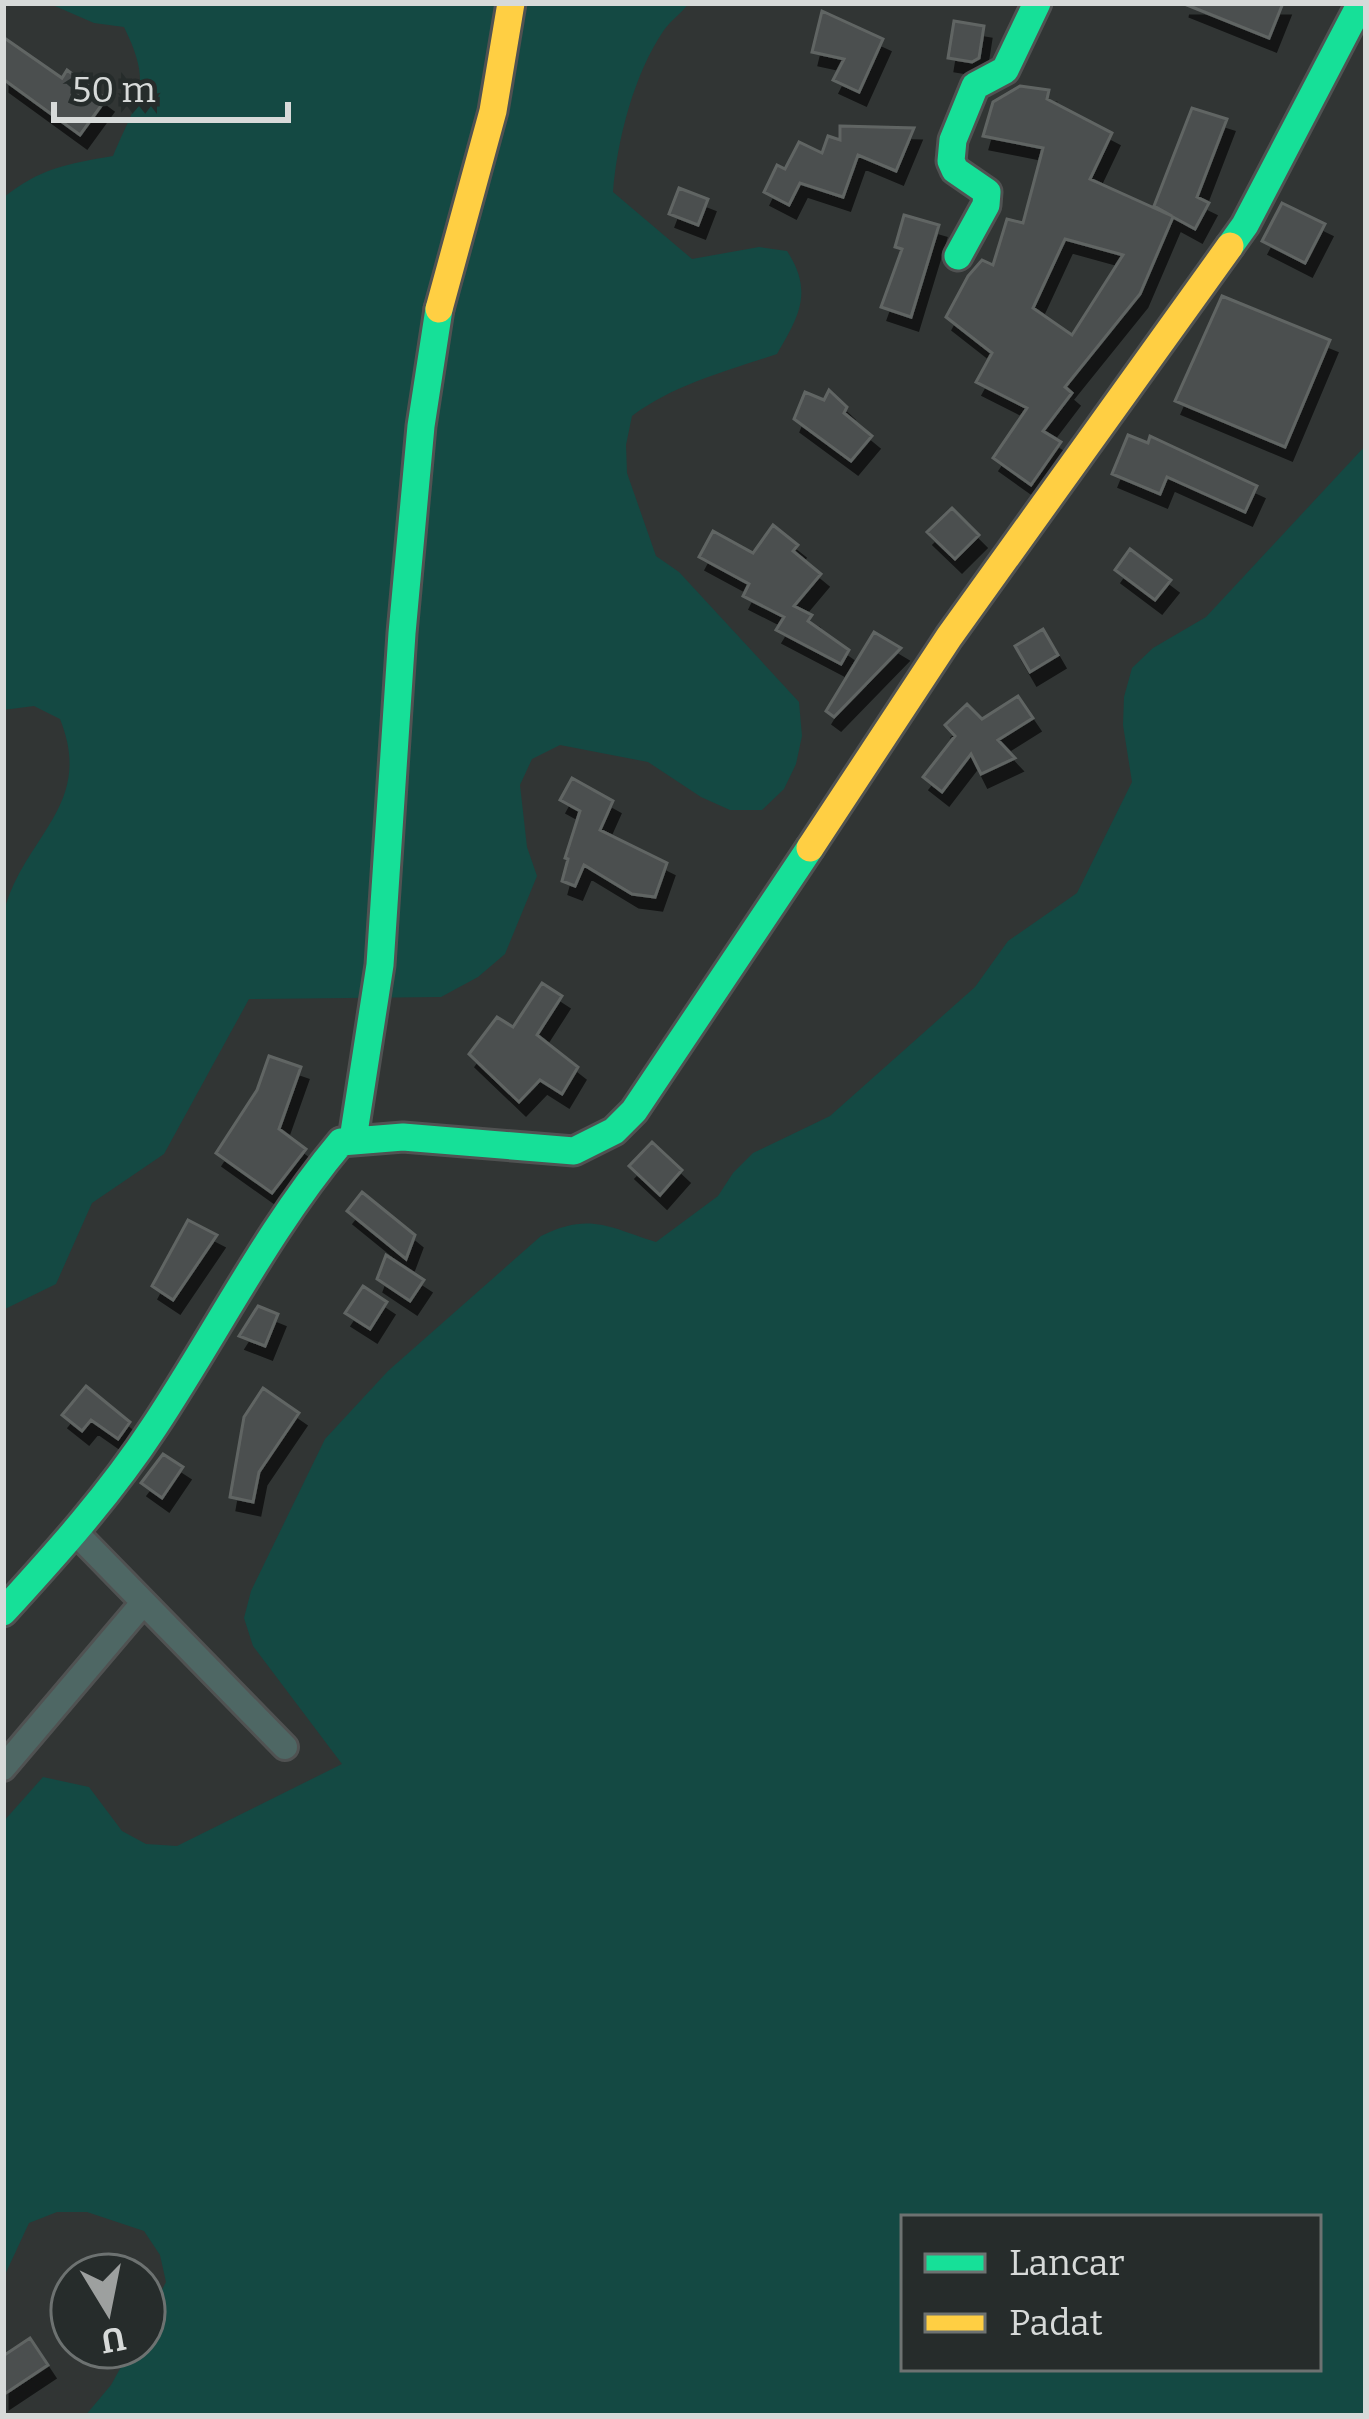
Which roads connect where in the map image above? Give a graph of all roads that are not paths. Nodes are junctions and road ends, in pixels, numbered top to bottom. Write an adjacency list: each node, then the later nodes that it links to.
1 (512, 3): 5 (street)
2 (1036, 3): 4 (street)
3 (1361, 3): 5 (street)
4 (958, 256)
5 (353, 1139): 6 (street)
6 (76, 1533): 7 (street); 8 (street)
7 (142, 1603): 9 (street); 10 (street)
8 (6, 1604)
9 (285, 1747)
10 (3, 1768)

